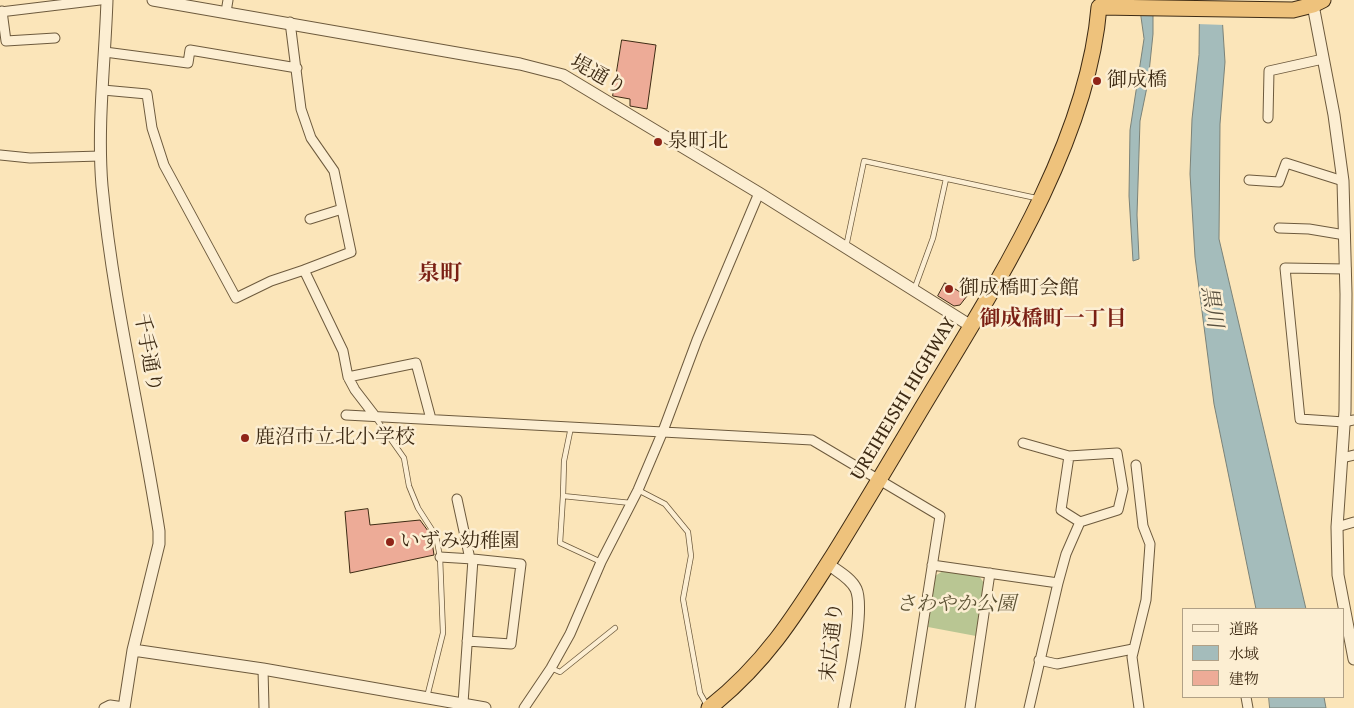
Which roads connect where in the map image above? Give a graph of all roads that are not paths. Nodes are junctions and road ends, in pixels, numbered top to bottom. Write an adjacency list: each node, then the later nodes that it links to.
1 (100, 0): 6 (street)
2 (107, 0): 9 (street, 千手通り)
3 (153, 0): 5 (street, 堤通り)
4 (1318, 3): 10 (street); 20 (highway, UREIHEISHI HIGHWAY)
5 (227, 6): 7 (street, 堤通り)
6 (1, 11): 8 (street)
7 (290, 22): 11 (street); 19 (street, 堤通り)
8 (55, 38)
9 (105, 52): 11 (street); 12 (street, 千手通り)
10 (1323, 59): 13 (street); 18 (street)
11 (297, 68): 21 (street)
12 (103, 90): 15 (street, 千手通り); 27 (street)
13 (1268, 118)
14 (0, 155): 15 (street)
15 (101, 156): 61 (street, 千手通り)
16 (946, 179): 20 (lane); 25 (lane); 28 (lane)
17 (1249, 180): 18 (street)
18 (1343, 181): 24 (street)
19 (759, 194): 25 (street, 堤通り); 37 (street)
20 (1039, 199): 29 (highway, UREIHEISHI HIGHWAY)
21 (342, 209): 22 (street); 27 (street)
22 (310, 219)
23 (1279, 228): 24 (street)
24 (1346, 235): 26 (street)
25 (846, 249): 28 (street, 堤通り)
26 (1346, 269): 30 (street); 35 (street)
27 (304, 270): 31 (street)
28 (914, 291): 29 (street, 堤通り)
29 (971, 326): 43 (highway, UREIHEISHI HIGHWAY)
30 (1350, 356): 35 (street)
31 (348, 377): 33 (street); 34 (street)
32 (346, 415): 33 (street)
33 (375, 416): 34 (street); 51 (lane)
34 (431, 419): 36 (street)
35 (1349, 421): 41 (street)
36 (571, 427): 37 (street); 45 (lane)
37 (663, 431): 43 (street); 44 (street)
38 (1023, 442): 40 (street)
39 (1354, 455): 41 (street)
40 (1069, 456): 48 (street); 48 (street)
41 (1342, 458): 50 (street)
42 (1136, 465): 60 (street)
43 (880, 478): 54 (highway, UREIHEISHI HIGHWAY); 55 (street)
44 (638, 490): 47 (street); 73 (lane)
45 (563, 496): 47 (lane); 53 (lane)
46 (457, 499): 52 (street)
47 (630, 503): 53 (street)
48 (1080, 522): 57 (street)
49 (1354, 522): 50 (street)
50 (1337, 527): 62 (street)
51 (440, 557): 52 (street); 66 (lane)
52 (472, 559): 59 (street); 59 (street)
53 (601, 562): 64 (street)
54 (828, 564): 73 (highway, UREIHEISHI HIGHWAY); 74 (street, 末広通り)
55 (932, 564): 56 (street); 75 (street)
56 (990, 573): 57 (street); 76 (street)
57 (1058, 583): 63 (street)
58 (615, 628): 64 (lane)
59 (467, 641): 67 (street)
60 (1133, 649): 63 (street); 78 (street)
61 (133, 650): 65 (street); 69 (street, 千手通り)
62 (1354, 659)
63 (1040, 660): 77 (street)
64 (551, 668): 72 (street)
65 (263, 669): 66 (street); 70 (street)
66 (428, 697): 67 (street)
67 (463, 703): 71 (street)
68 (104, 708): 69 (street)
69 (124, 708)
70 (264, 708)
71 (485, 708)
72 (524, 708)
73 (708, 708)
74 (844, 708)
75 (910, 708)
76 (970, 708)
77 (1029, 708)
78 (1139, 708)

